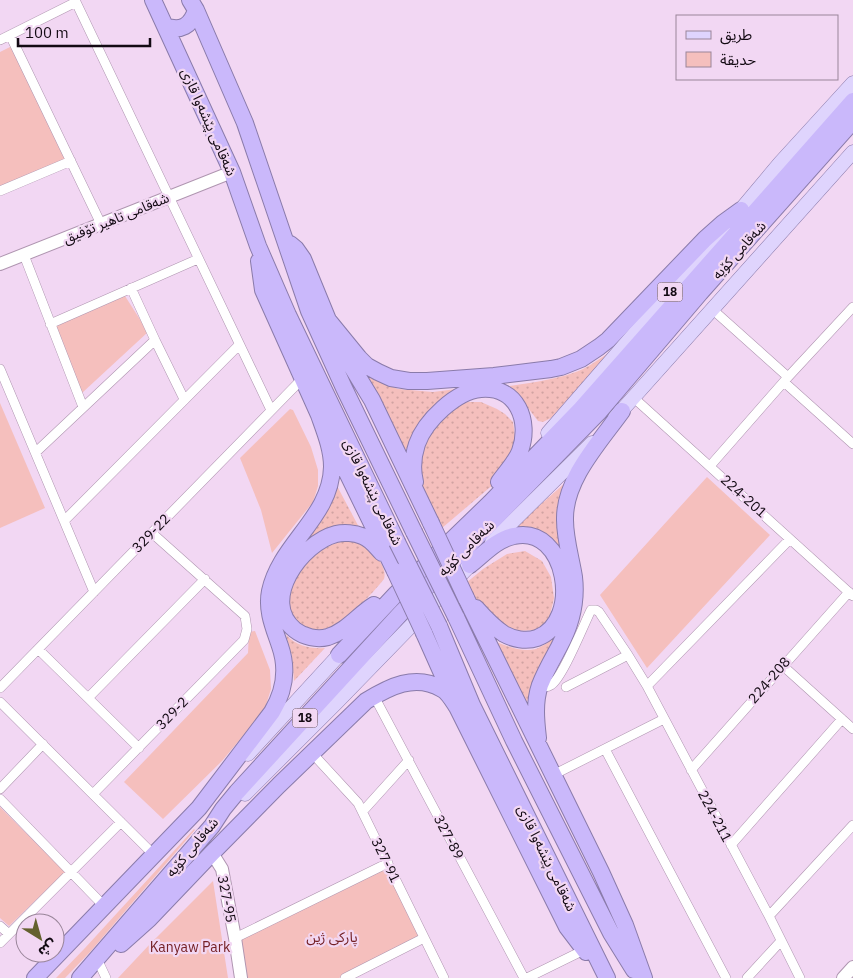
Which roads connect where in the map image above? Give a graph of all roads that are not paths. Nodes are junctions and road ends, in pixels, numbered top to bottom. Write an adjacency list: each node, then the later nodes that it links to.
1 (153, 0): 4 (highway, شەقامی پێشەوا قازی)
2 (75, 1): 5 (street); 13 (street)
3 (193, 5): 4 (highway); 16 (highway, شەقامی پێشەوا قازی)
4 (165, 26): 11 (highway, شەقامی پێشەوا قازی)
5 (10, 35): 6 (street); 10 (street)
6 (0, 40)
7 (852, 89): 14 (main road, شەقامی کۆیە / 18); 41 (highway, شەقامی کۆیە)
8 (853, 121): 46 (highway, شەقامی کۆیە)
9 (853, 152): 23 (main road, شەقامی کۆیە)
10 (70, 161): 12 (street); 15 (street)
11 (232, 172): 13 (street, شەقامی تاهیر تۆفیق); 17 (highway, شەقامی پێشەوا قازی)
12 (0, 191)
13 (169, 197): 15 (street, شەقامی تاهیر تۆفیق); 19 (street)
14 (741, 210): 24 (highway); 41 (main road, شەقامی کۆیە / 18)
15 (101, 224): 18 (street, شەقامی تاهیر تۆفیق)
16 (284, 239): 24 (highway); 113 (highway, شەقامی پێشەوا قازی, bridge)
17 (258, 246): 29 (highway); 105 (highway, شەقامی پێشەوا قازی, bridge)
18 (24, 255): 20 (street, شەقامی تاهیر تۆفیق); 25 (street)
19 (198, 259): 21 (street); 27 (street)
20 (0, 264)
21 (131, 288): 25 (street); 26 (street)
22 (853, 306): 30 (street)
23 (712, 309): 30 (street); 31 (main road, شەقامی کۆیە)
24 (328, 320): 40 (highway)
25 (50, 324): 33 (street)
26 (154, 340): 32 (street); 33 (street)
27 (239, 345): 32 (street); 34 (street)
28 (0, 369): 38 (street)
29 (302, 379): 34 (street, 329-22); 36 (highway)
30 (786, 380): 37 (street); 39 (street)
31 (634, 398): 35 (main road, شەقامی کۆیە); 39 (street, 224-201)
32 (184, 399): 42 (street)
33 (83, 407): 38 (street)
34 (272, 410): 44 (street, 329-22)
35 (622, 412): 47 (main road, شەقامی کۆیە); 58 (highway)
36 (320, 415): 48 (highway); 80 (highway)
37 (853, 444)
38 (36, 452): 42 (street)
39 (710, 466): 45 (street, 224-201)
40 (419, 499): 43 (highway); 53 (highway, bridge)
41 (490, 503): 43 (highway, شەقامی کۆیە)
42 (64, 521): 50 (street)
43 (470, 523): 46 (highway, شەقامی کۆیە)
44 (152, 533): 49 (street); 50 (street, 329-22)
45 (790, 539): 52 (street, 224-201); 59 (street)
46 (460, 543): 51 (highway, شەقامی کۆیە / 18); 84 (highway, شەقامی کۆیە / 18)
47 (470, 565): 53 (highway); 84 (main road, شەقامی کۆیە)
48 (395, 571): 51 (highway); 65 (highway, bridge)
49 (205, 580): 63 (street); 70 (street, 329-2)
50 (94, 592): 54 (street, 329-22)
51 (396, 594): 55 (highway, شەقامی کۆیە / 18)
52 (851, 594): 57 (street, 224-208)
53 (466, 598): 72 (highway)
54 (38, 650): 61 (street, 329-22); 63 (street)
55 (339, 655): 80 (main road, شەقامی کۆیە / 18)
56 (628, 655): 58 (street, 224-211); 59 (street, 224-211); 60 (street)
57 (782, 665): 67 (street); 75 (street, 224-208)
58 (540, 686): 72 (highway)
59 (647, 686): 66 (street, 224-211)
60 (566, 687)
61 (0, 688)
62 (374, 696): 65 (highway); 73 (highway); 74 (street, 327-89)
63 (88, 698): 70 (street)
64 (0, 702): 69 (street)
65 (457, 707): 101 (highway)
66 (664, 719): 71 (street); 75 (street, 224-211)
67 (842, 719): 68 (street); 85 (street)
68 (853, 729)
69 (42, 744): 77 (street); 78 (street)
70 (139, 748): 78 (street, 329-2)
71 (604, 749): 76 (street); 115 (street)
72 (540, 750): 76 (highway)
73 (312, 753): 81 (street, 327-91); 86 (highway)
74 (409, 760): 81 (street); 112 (street, 327-89)
75 (691, 770): 85 (street, 224-211)
76 (553, 775): 114 (highway)
77 (0, 789)
78 (93, 794): 82 (street)
79 (0, 799): 89 (street)
80 (199, 808): 87 (highway, شەقامی کۆیە / 18)
81 (363, 811): 88 (street, 327-91)
82 (121, 822): 87 (street); 89 (street)
83 (853, 825): 92 (street)
84 (212, 826): 107 (highway, شەقامی کۆیە / 18)
85 (731, 845): 92 (street, 224-211)
86 (212, 853): 96 (street, 327-95); 104 (highway)
87 (154, 855): 90 (highway, شەقامی کۆیە / 18)
88 (388, 863): 96 (street); 97 (street, 327-91)
89 (71, 872): 90 (street); 91 (street)
90 (104, 906): 98 (highway, شەقامی کۆیە / 18)
91 (30, 913)
92 (769, 916): 99 (street, 224-211)
93 (0, 926): 95 (street)
94 (15, 927): 95 (street)
95 (8, 934): 100 (street)
96 (235, 938): 109 (street, 327-95)
97 (424, 938): 110 (street); 111 (street, 327-91)
98 (65, 940)
99 (782, 941): 116 (street); 117 (street, 224-211)
100 (0, 943)
101 (584, 950): 105 (highway); 112 (street)
102 (46, 963): 106 (highway, شەقامی کۆیە / 18)
103 (853, 966): 118 (street)
104 (103, 971): 108 (highway)
105 (606, 975)
106 (35, 978)
107 (80, 978)
108 (84, 978)
109 (240, 978)
110 (345, 978)
111 (444, 978)
112 (525, 978)
113 (640, 978)
114 (644, 978)
115 (726, 978)
116 (746, 978)
117 (800, 978)
118 (843, 978)

